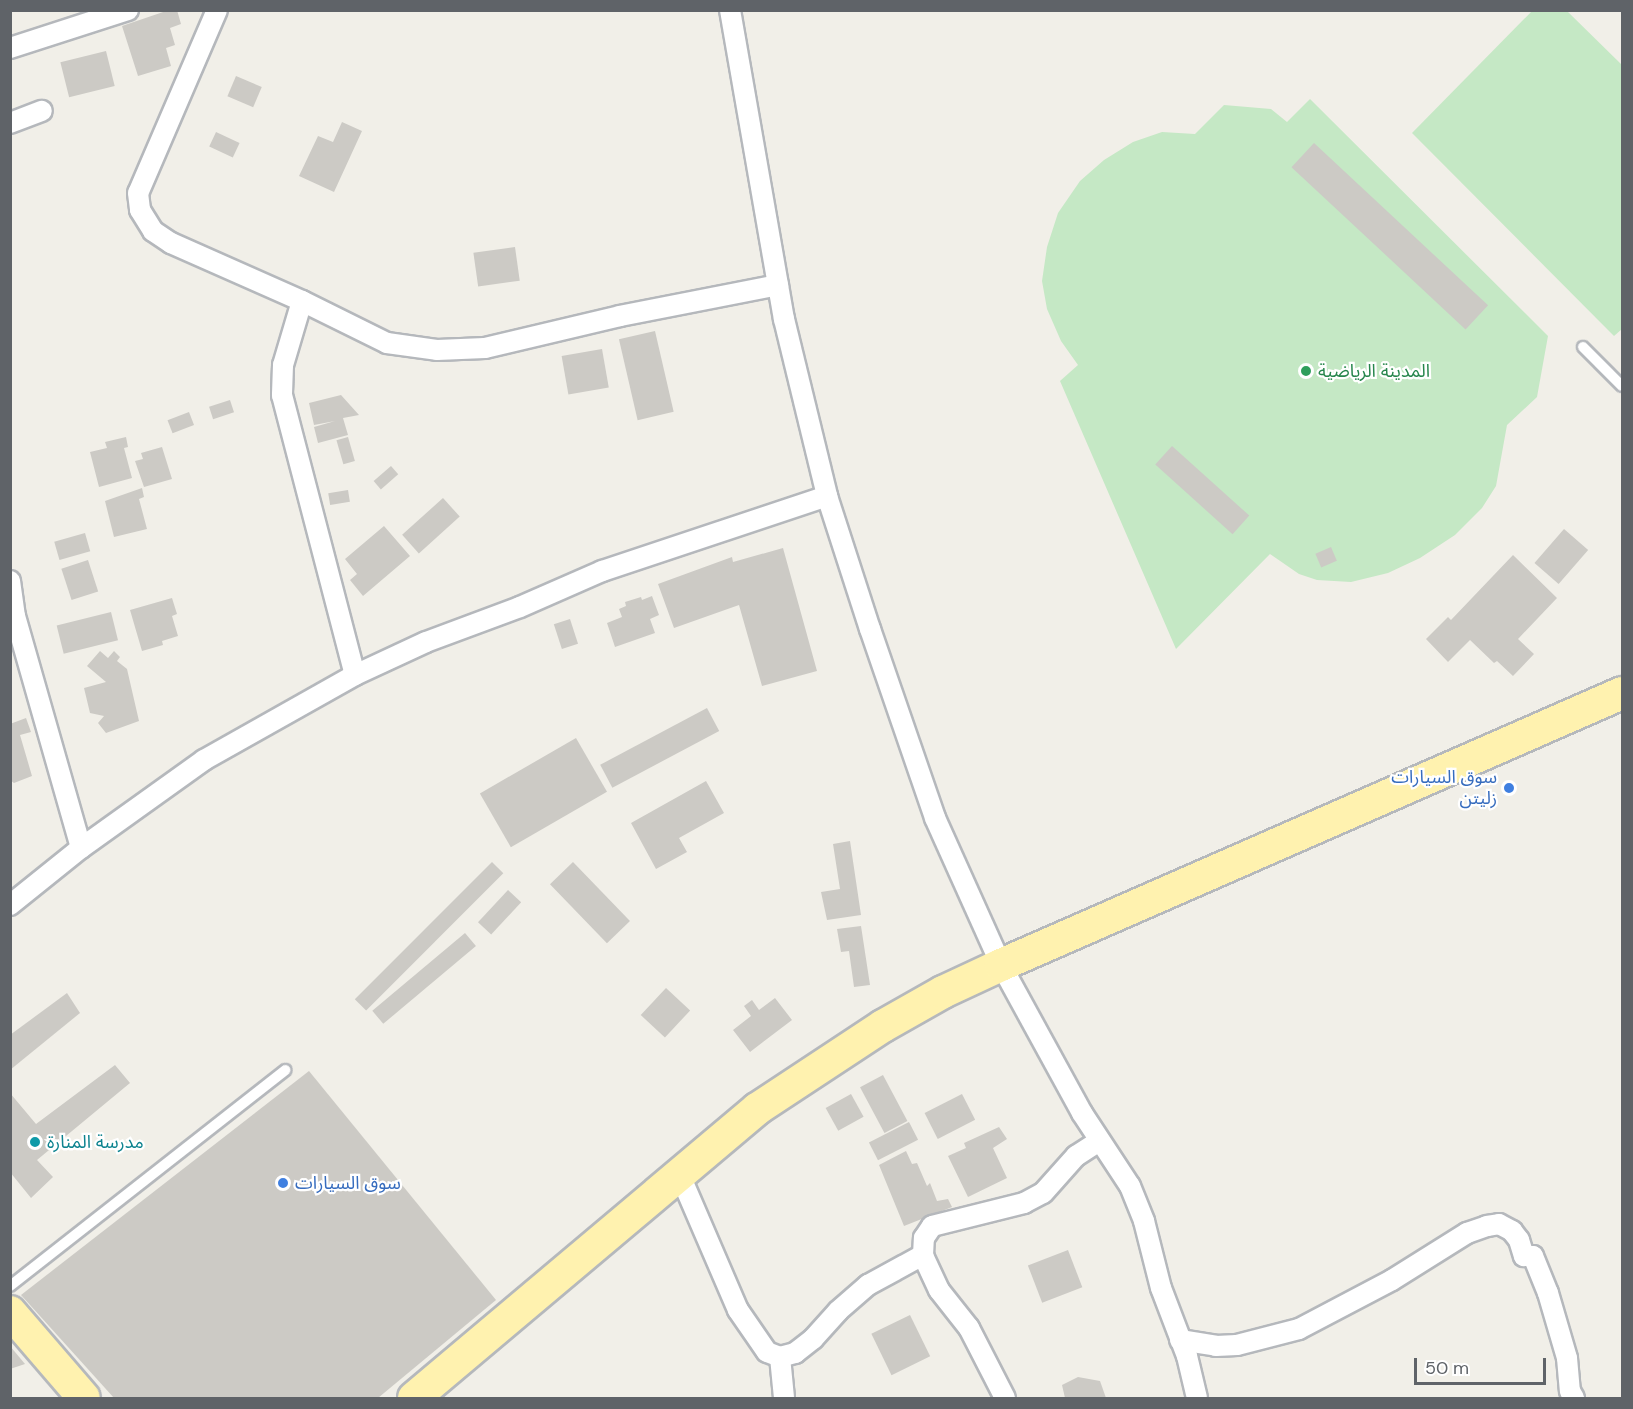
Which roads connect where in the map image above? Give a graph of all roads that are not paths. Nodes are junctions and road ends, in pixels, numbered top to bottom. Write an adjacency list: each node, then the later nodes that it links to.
1 (128, 10): 4 (street)
2 (217, 10): 8 (street)
3 (730, 10): 7 (street)
4 (10, 48)
5 (42, 111): 6 (street)
6 (10, 123)
7 (778, 285): 8 (street); 11 (street)
8 (302, 301): 13 (street)
9 (1583, 347): 10 (lane)
10 (1623, 386)
11 (827, 496): 13 (street); 17 (street)
12 (10, 581): 15 (street)
13 (356, 675): 15 (street)
14 (1623, 693): 17 (main road)
15 (81, 848): 16 (street)
16 (10, 906)
17 (1000, 965): 19 (street); 20 (main road)
18 (285, 1070): 22 (lane)
19 (1099, 1141): 21 (street); 24 (street)
20 (679, 1173): 25 (street); 27 (main road)
21 (923, 1255): 25 (street); 29 (street)
22 (10, 1286)
23 (10, 1312): 26 (main road)
24 (1180, 1340): 30 (street); 31 (street)
25 (780, 1357): 28 (street)
26 (84, 1398)
27 (414, 1398)
28 (784, 1398)
29 (1005, 1398)
30 (1197, 1398)
31 (1574, 1398)

